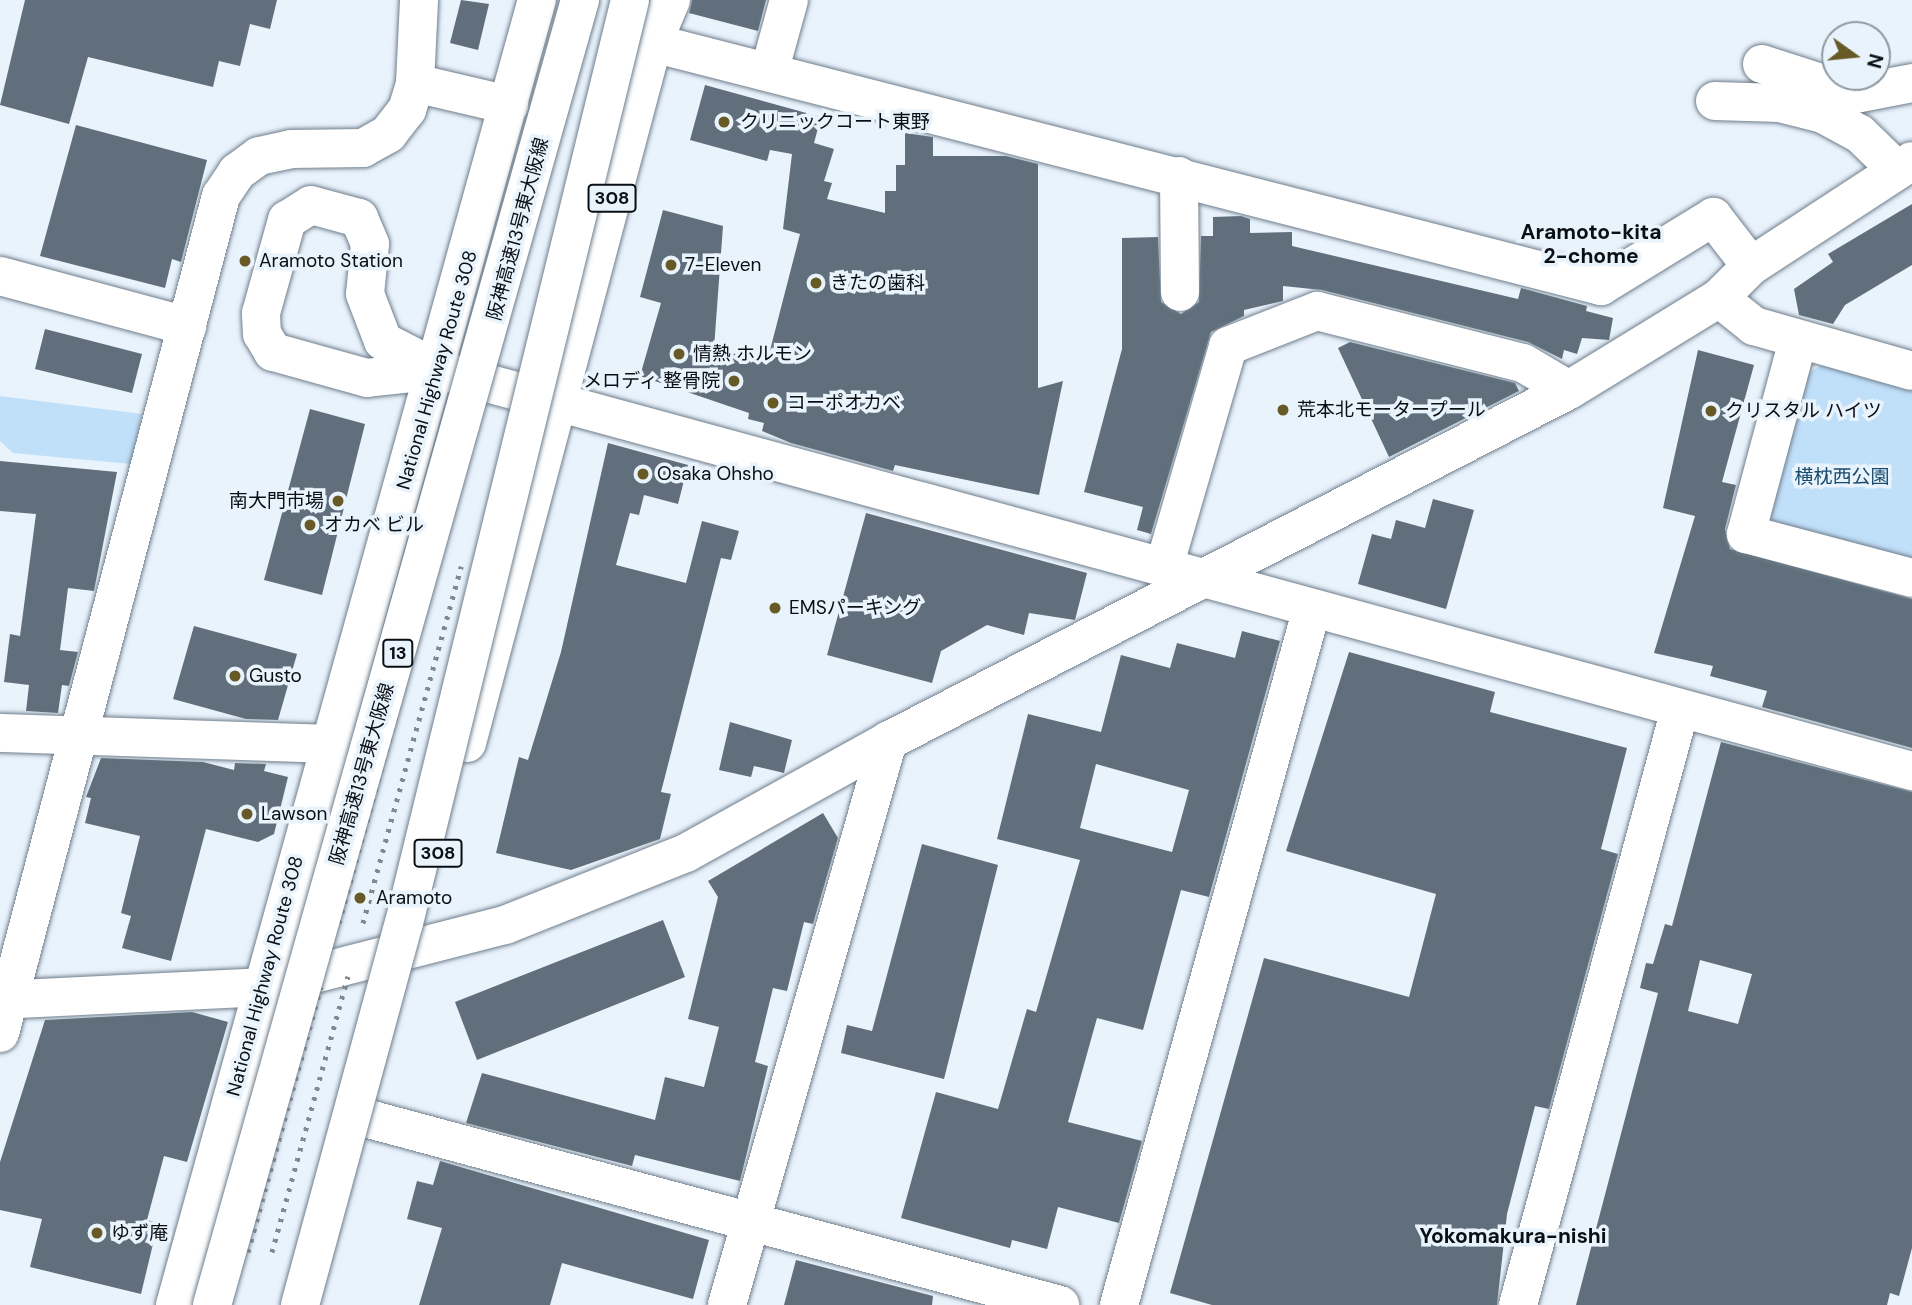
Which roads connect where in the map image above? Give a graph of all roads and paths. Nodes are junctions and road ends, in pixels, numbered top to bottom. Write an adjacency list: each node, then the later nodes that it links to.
1 (419, 0): 10 (main road)
2 (537, 0): 13 (main road, National Highway Route 308)
3 (580, 0): 36 (main road, 阪神高速13号東大阪線 / 13, bridge)
4 (671, 0): 7 (main road, 308)
5 (789, 0): 9 (main road)
6 (630, 1): 41 (main road, bridge)
7 (653, 43): 9 (main road); 25 (main road, 308)
8 (1762, 64): 11 (main road)
9 (770, 69): 15 (main road)
10 (415, 83): 13 (main road); 20 (main road)
11 (1912, 83)
12 (1715, 101): 14 (main road)
13 (509, 105): 22 (main road, National Highway Route 308)
14 (1904, 166): 16 (main road)
15 (1179, 176): 16 (main road); 18 (main road)
16 (1751, 266): 19 (main road)
17 (0, 276): 20 (main road)
18 (1180, 292)
19 (1719, 298): 21 (main road); 24 (main road)
20 (187, 326): 32 (main road)
21 (1798, 340): 23 (main road); 28 (main road)
22 (439, 370): 22 (main road); 25 (main road); 34 (main road, National Highway Route 308)
23 (1912, 371)
24 (1569, 390): 26 (main road); 27 (main road)
25 (558, 399): 26 (main road); 37 (main road, 308)
26 (1164, 567): 27 (main road)
27 (1207, 577): 29 (main road); 33 (main road)
28 (1912, 579)
29 (1312, 608): 30 (main road); 51 (main road)
30 (1680, 709): 35 (main road); 52 (main road)
31 (0, 733): 32 (main road)
32 (76, 737): 34 (main road); 39 (main road)
33 (888, 741): 37 (main road); 42 (main road)
34 (328, 744): 38 (main road, National Highway Route 308)
35 (1912, 772)
36 (326, 900): 44 (main road, 阪神高速13号東大阪線 / 13, bridge); 45 (main road, bridge)
37 (412, 949): 38 (main road); 40 (main road, 308)
38 (263, 987): 39 (main road); 43 (main road, National Highway Route 308)
39 (3, 1011)
40 (365, 1118): 42 (main road); 48 (main road, 308)
41 (329, 1196): 46 (main road, bridge); 47 (main road, bridge)
42 (750, 1223): 49 (main road); 50 (main road)
43 (175, 1305)
44 (212, 1305)
45 (234, 1305)
46 (291, 1305)
47 (300, 1305)
48 (313, 1305)
49 (727, 1305)
50 (1060, 1305)
51 (1119, 1305)
52 (1518, 1305)

